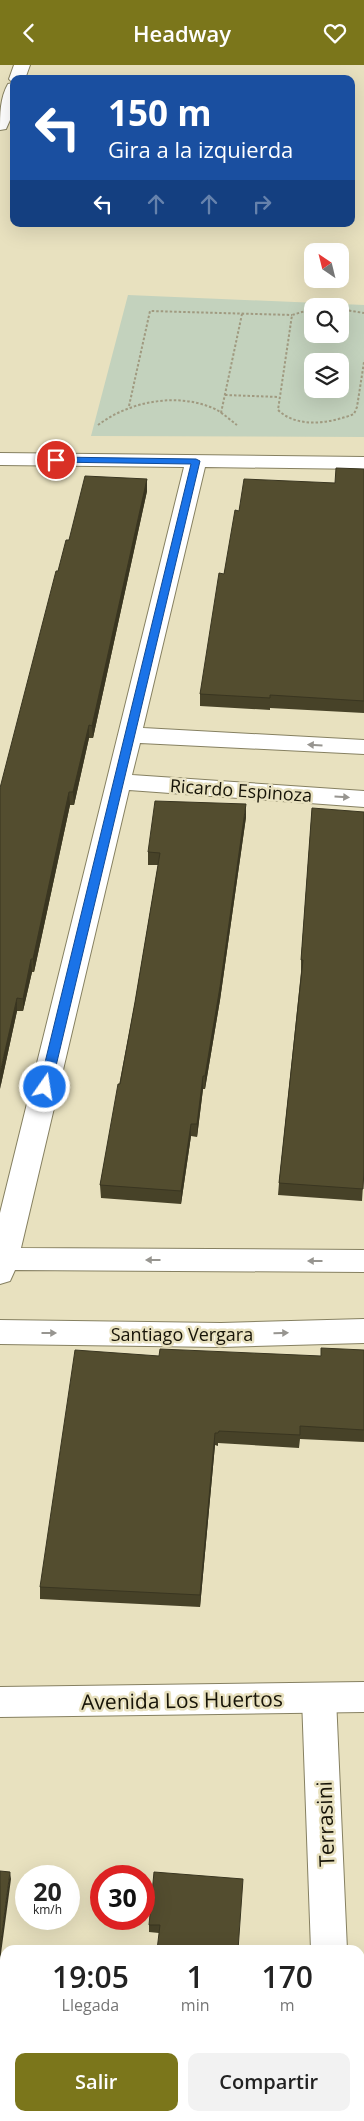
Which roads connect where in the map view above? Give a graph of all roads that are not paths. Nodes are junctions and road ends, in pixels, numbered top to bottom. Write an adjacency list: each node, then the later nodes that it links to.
1 (10, 99): 2 (street)
2 (0, 125)
3 (0, 459): 4 (street)
4 (196, 461): 5 (street); 6 (street)
5 (364, 463)
6 (130, 735): 7 (street, one-way to 6); 8 (street)
7 (364, 747)
8 (118, 782): 9 (street, Ricardo Espinoza, one-way to 9); 11 (street)
9 (364, 799)
10 (364, 1261): 11 (street, one-way to 11)
11 (2, 1266)
12 (364, 1331): 13 (street, Santiago Vergara, one-way to 12)
13 (0, 1332)
14 (364, 1697): 15 (street, Avenida Los Huertos)
15 (319, 1698): 16 (street, Avenida Los Huertos); 17 (street, Terrasini)
16 (0, 1702)
17 (329, 1945)

